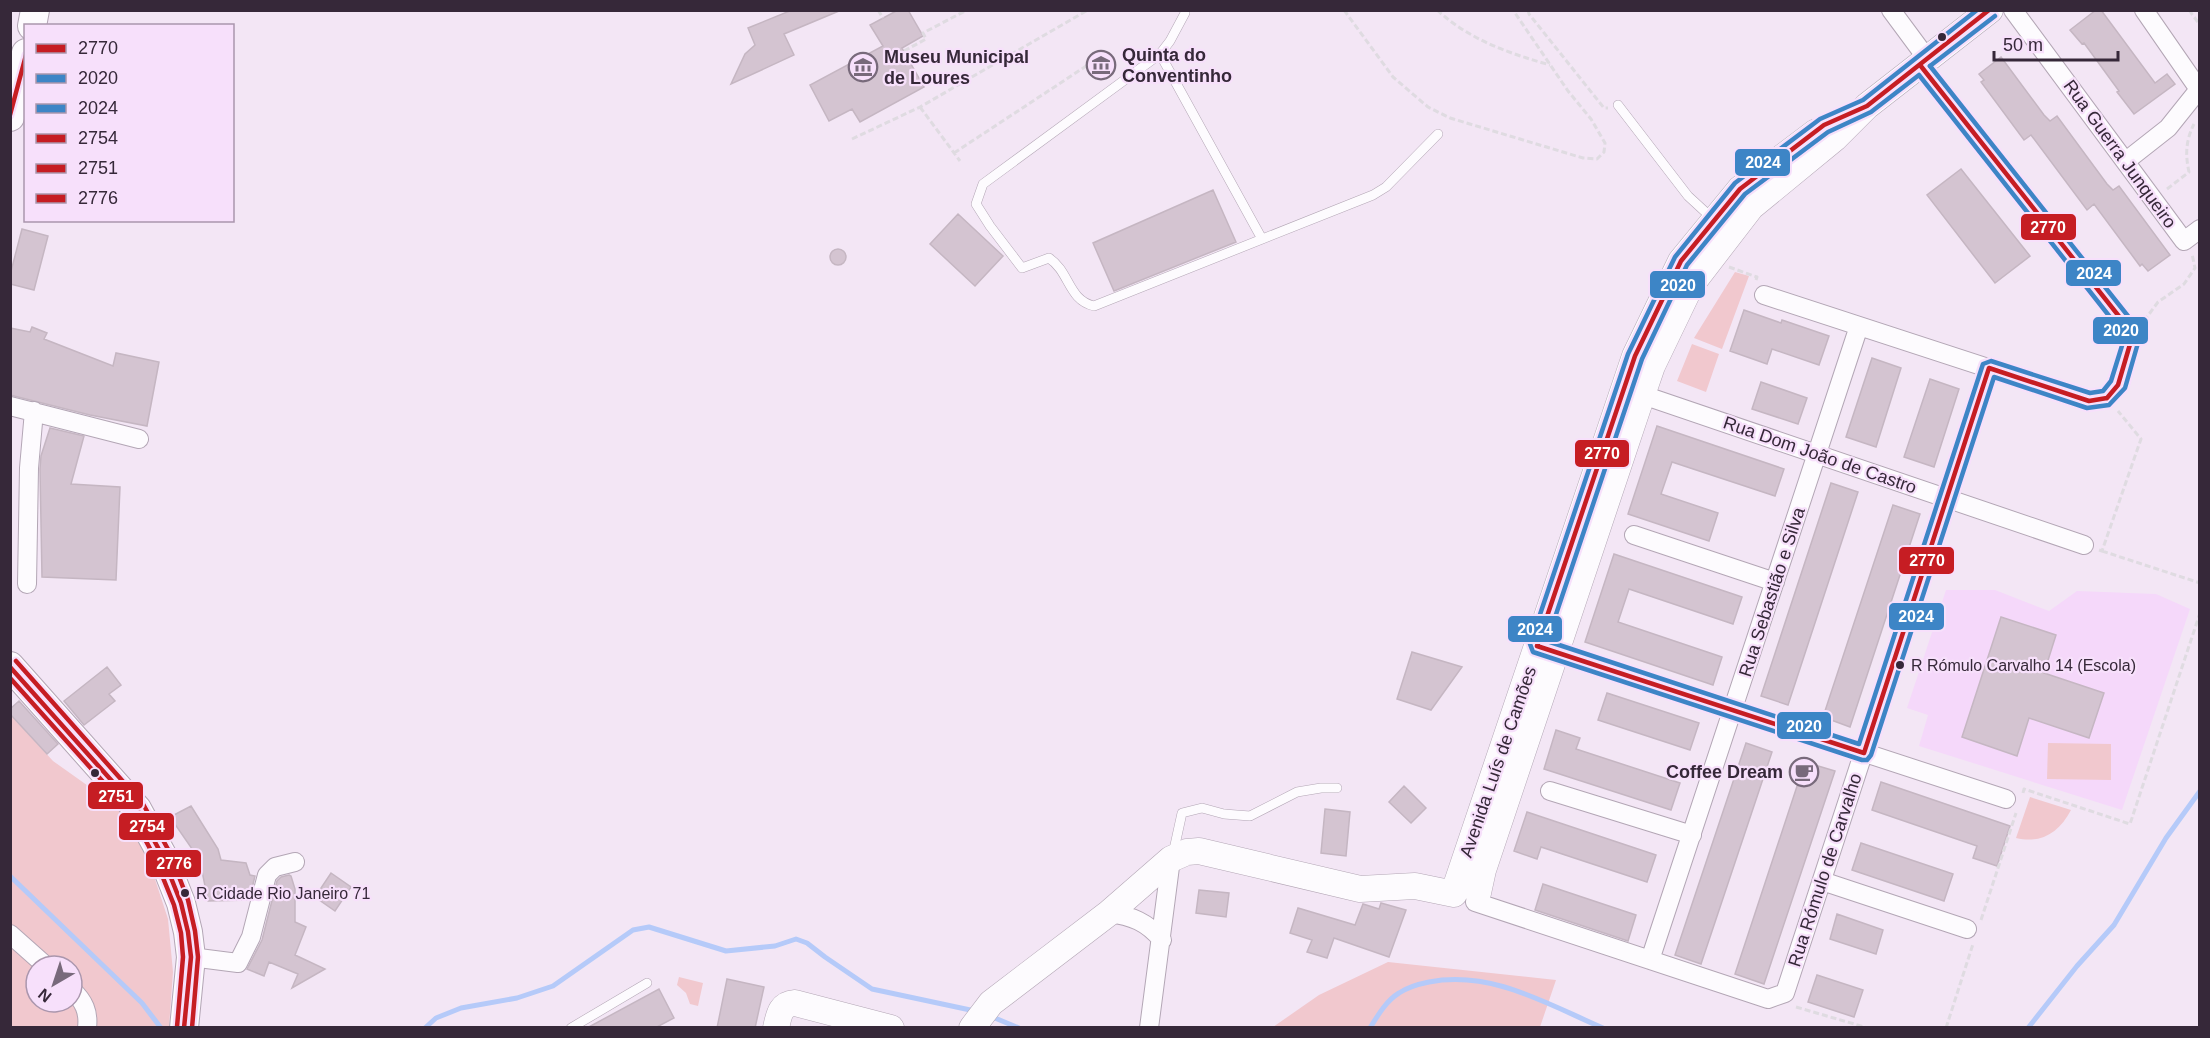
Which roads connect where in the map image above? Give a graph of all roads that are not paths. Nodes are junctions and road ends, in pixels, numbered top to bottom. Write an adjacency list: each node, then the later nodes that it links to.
1 (1891, 10): 8 (street)
2 (1990, 10): 8 (street, Avenida Luís de Camões)
3 (2013, 10): 14 (street, Rua Guerra Junqueiro)
4 (2144, 10): 9 (street)
5 (1182, 11): 6 (lane)
6 (1160, 54): 17 (lane); 17 (lane)
7 (24, 61): 12 (main road)
8 (1924, 62): 11 (street, Avenida Luís de Camões); 20 (street)
9 (2199, 88): 14 (street)
10 (1618, 105): 15 (lane)
11 (1867, 106): 15 (street, Avenida Luís de Camões); 21 (street, Avenida Luís de Camões)
12 (10, 117)
13 (1438, 134): 17 (lane)
14 (2126, 161): 16 (street, Rua Guerra Junqueiro)
15 (1715, 220): 21 (street, Avenida Luís de Camões)
16 (2199, 230)
17 (1263, 239)
18 (1764, 295): 19 (street)
19 (1859, 326): 20 (street); 25 (street, Rua Sebastião e Silva)
20 (1989, 368): 26 (street, Rua Rómulo de Carvalho)
21 (1633, 392): 25 (street, Rua Dom João de Castro); 31 (street, Avenida Luís de Camões)
22 (10, 406): 23 (street)
23 (34, 411): 24 (street); 30 (street)
24 (139, 439)
25 (1817, 454): 26 (street, Rua Dom João de Castro); 29 (street, Rua Sebastião e Silva)
26 (1947, 498): 28 (street, Rua Dom João de Castro); 34 (street, Rua Rómulo de Carvalho)
27 (1634, 535): 29 (street)
28 (2084, 545)
29 (1775, 582): 33 (street, Rua Sebastião e Silva)
30 (27, 584)
31 (1547, 649): 33 (street); 42 (street, Avenida Luís de Camões)
32 (10, 666): 48 (main road)
33 (1733, 711): 34 (street); 38 (street, Rua Sebastião e Silva)
34 (1864, 753): 37 (street); 41 (street, Rua Rómulo de Carvalho)
35 (1337, 788): 39 (lane)
36 (1550, 791): 38 (street)
37 (2013, 802)
38 (1692, 835): 49 (street, Rua Sebastião e Silva)
39 (1171, 859): 42 (street); 43 (street); 46 (street)
40 (295, 862): 48 (street)
41 (1822, 881): 44 (street); 49 (street, Rua Rómulo de Carvalho)
42 (1466, 894): 49 (street)
43 (1109, 912): 46 (street); 57 (street)
44 (1974, 931)
45 (10, 934): 47 (street)
46 (1162, 940): 58 (street)
47 (32, 954)
48 (191, 957): 53 (main road)
49 (1650, 960)
50 (647, 983): 54 (lane)
51 (84, 1006): 52 (street)
52 (87, 1028)
53 (184, 1028)
54 (571, 1028)
55 (776, 1028): 56 (street)
56 (891, 1028)
57 (972, 1028)
58 (1149, 1028)

